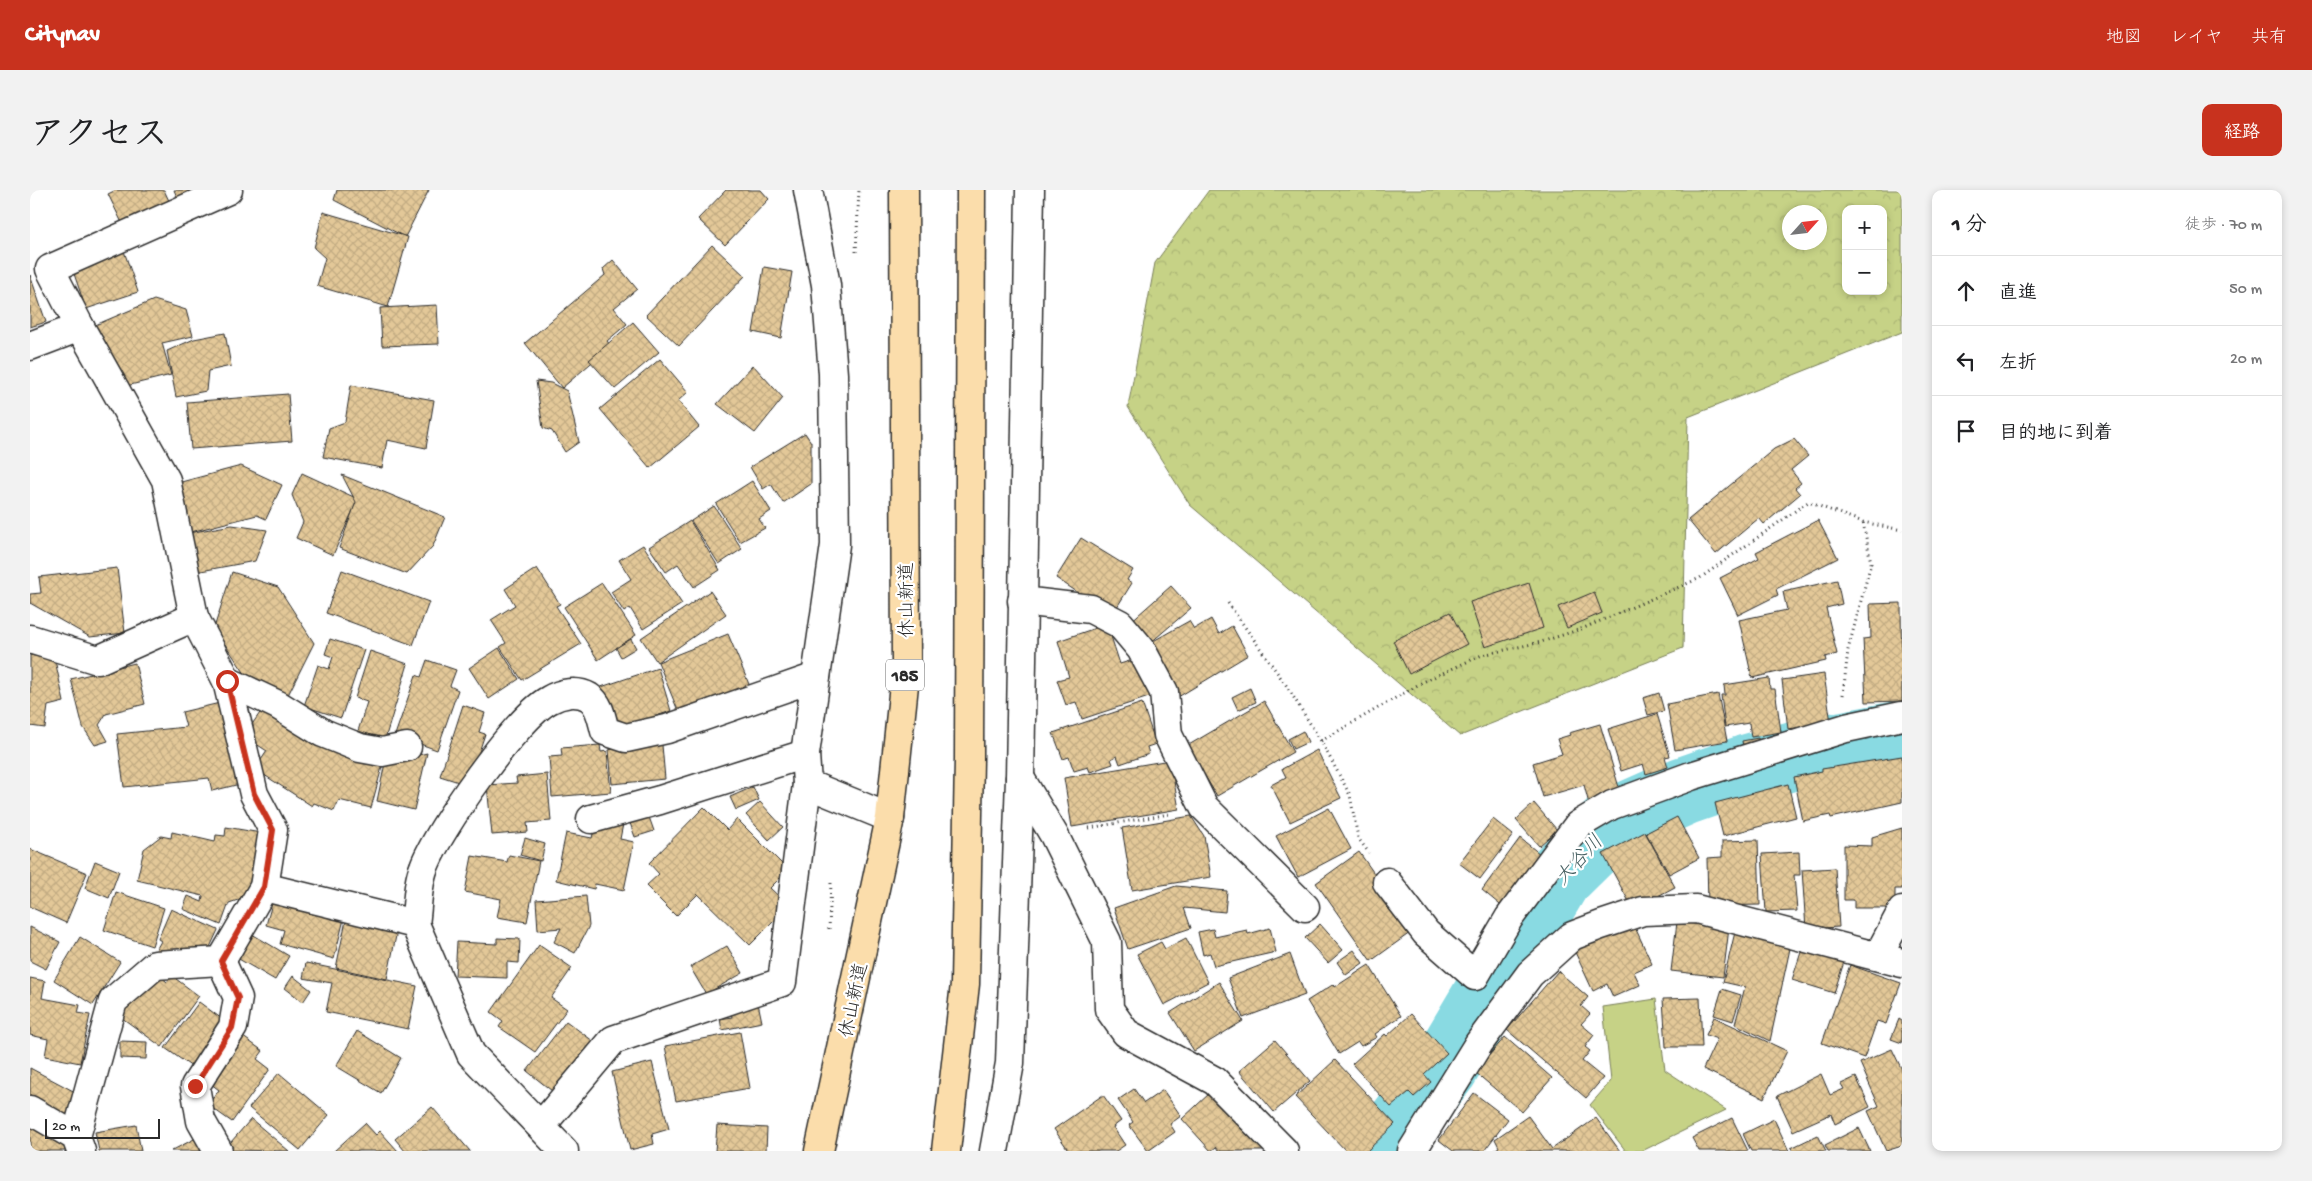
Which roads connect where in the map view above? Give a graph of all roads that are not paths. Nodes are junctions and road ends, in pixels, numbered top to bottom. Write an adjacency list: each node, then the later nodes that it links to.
1 (228, 190): 6 (street)
2 (808, 190): 11 (street)
3 (904, 190): 18 (highway, 休山新道 / 185)
4 (970, 190): 34 (highway)
5 (1030, 190): 8 (street)
6 (80, 327): 7 (street); 9 (street)
7 (30, 346)
8 (1022, 600): 16 (street); 22 (street)
9 (194, 617): 10 (street); 12 (street)
10 (30, 639)
11 (816, 677): 15 (street); 24 (street)
12 (227, 681): 14 (street); 21 (street)
13 (1902, 716): 20 (street)
14 (407, 747)
15 (805, 754): 17 (street); 19 (street)
16 (1020, 778): 35 (street); 36 (street)
17 (807, 784): 18 (street); 28 (street)
18 (890, 818): 33 (highway, 休山新道 / 185)
19 (591, 819)
20 (1388, 882)
21 (264, 887): 24 (street); 26 (street)
22 (1305, 907)
23 (1902, 911): 25 (street)
24 (415, 924): 28 (street)
25 (1890, 959): 30 (street)
26 (221, 961): 29 (street); 31 (street)
27 (30, 1110): 29 (street)
28 (541, 1126): 32 (street)
29 (79, 1144)
30 (1418, 1149)
31 (218, 1151)
32 (564, 1151)
33 (819, 1151)
34 (946, 1151)
35 (994, 1151)
36 (1284, 1151)

